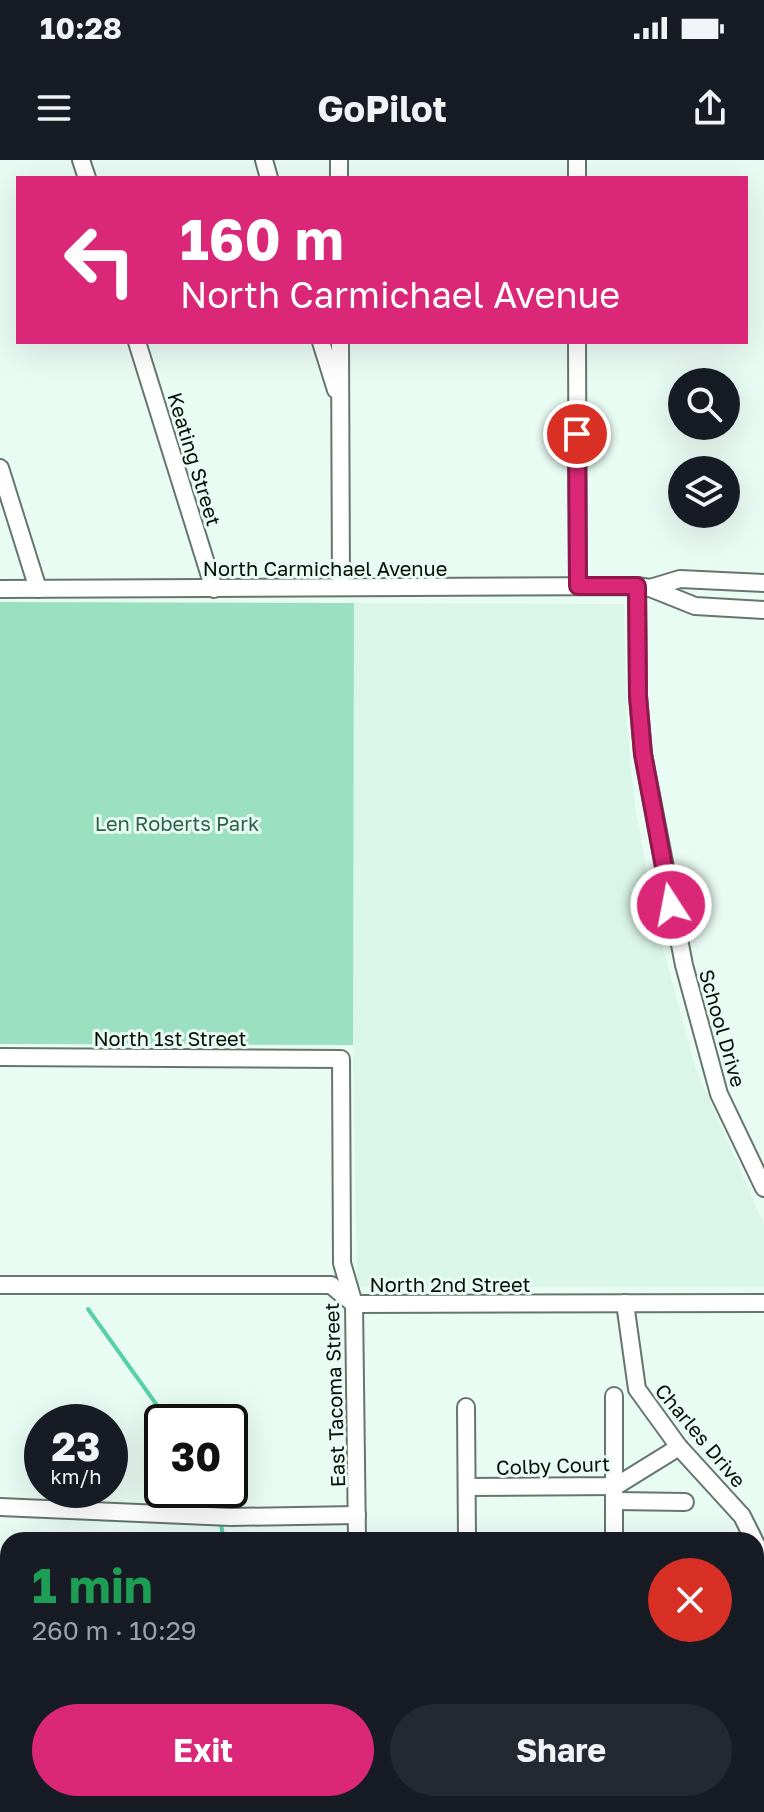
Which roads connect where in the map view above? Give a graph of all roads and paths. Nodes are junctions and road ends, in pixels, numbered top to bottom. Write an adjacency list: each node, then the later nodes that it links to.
1 (138, 344): 13 (street, Keating Street)
2 (322, 344): 5 (street)
3 (340, 344): 5 (street)
4 (577, 344): 8 (street)
5 (341, 405): 9 (street)
6 (0, 468): 12 (street)
7 (764, 583): 10 (street, North Carmichael Avenue)
8 (578, 586): 9 (street, North Carmichael Avenue); 10 (street, North Carmichael Avenue)
9 (341, 587): 13 (street, North Carmichael Avenue)
10 (644, 587): 14 (street, North Carmichael Avenue); 17 (street, School Drive)
11 (0, 589): 12 (street, North Carmichael Avenue)
12 (38, 589): 13 (street, North Carmichael Avenue)
13 (214, 589)
14 (764, 610)
15 (0, 1057): 16 (street, North 1st Street)
16 (341, 1059): 21 (street, East Tacoma Street)
17 (764, 1188)
18 (0, 1285): 21 (street, North 2nd Street)
19 (625, 1303): 20 (street, North 2nd Street); 21 (street, North 2nd Street); 24 (street, Charles Drive)
20 (764, 1303)
21 (354, 1304): 29 (street, East Tacoma Street)
22 (614, 1396): 26 (street)
23 (466, 1407): 25 (street)
24 (679, 1447): 26 (street, Colby Court); 33 (street, Charles Drive)
25 (467, 1487): 26 (street, Colby Court); 31 (street)
26 (616, 1494): 27 (street); 32 (street)
27 (685, 1502)
28 (0, 1507): 29 (street)
29 (357, 1515): 30 (street, East Tacoma Street)
30 (357, 1532)
31 (467, 1532)
32 (614, 1532)
33 (750, 1532)

